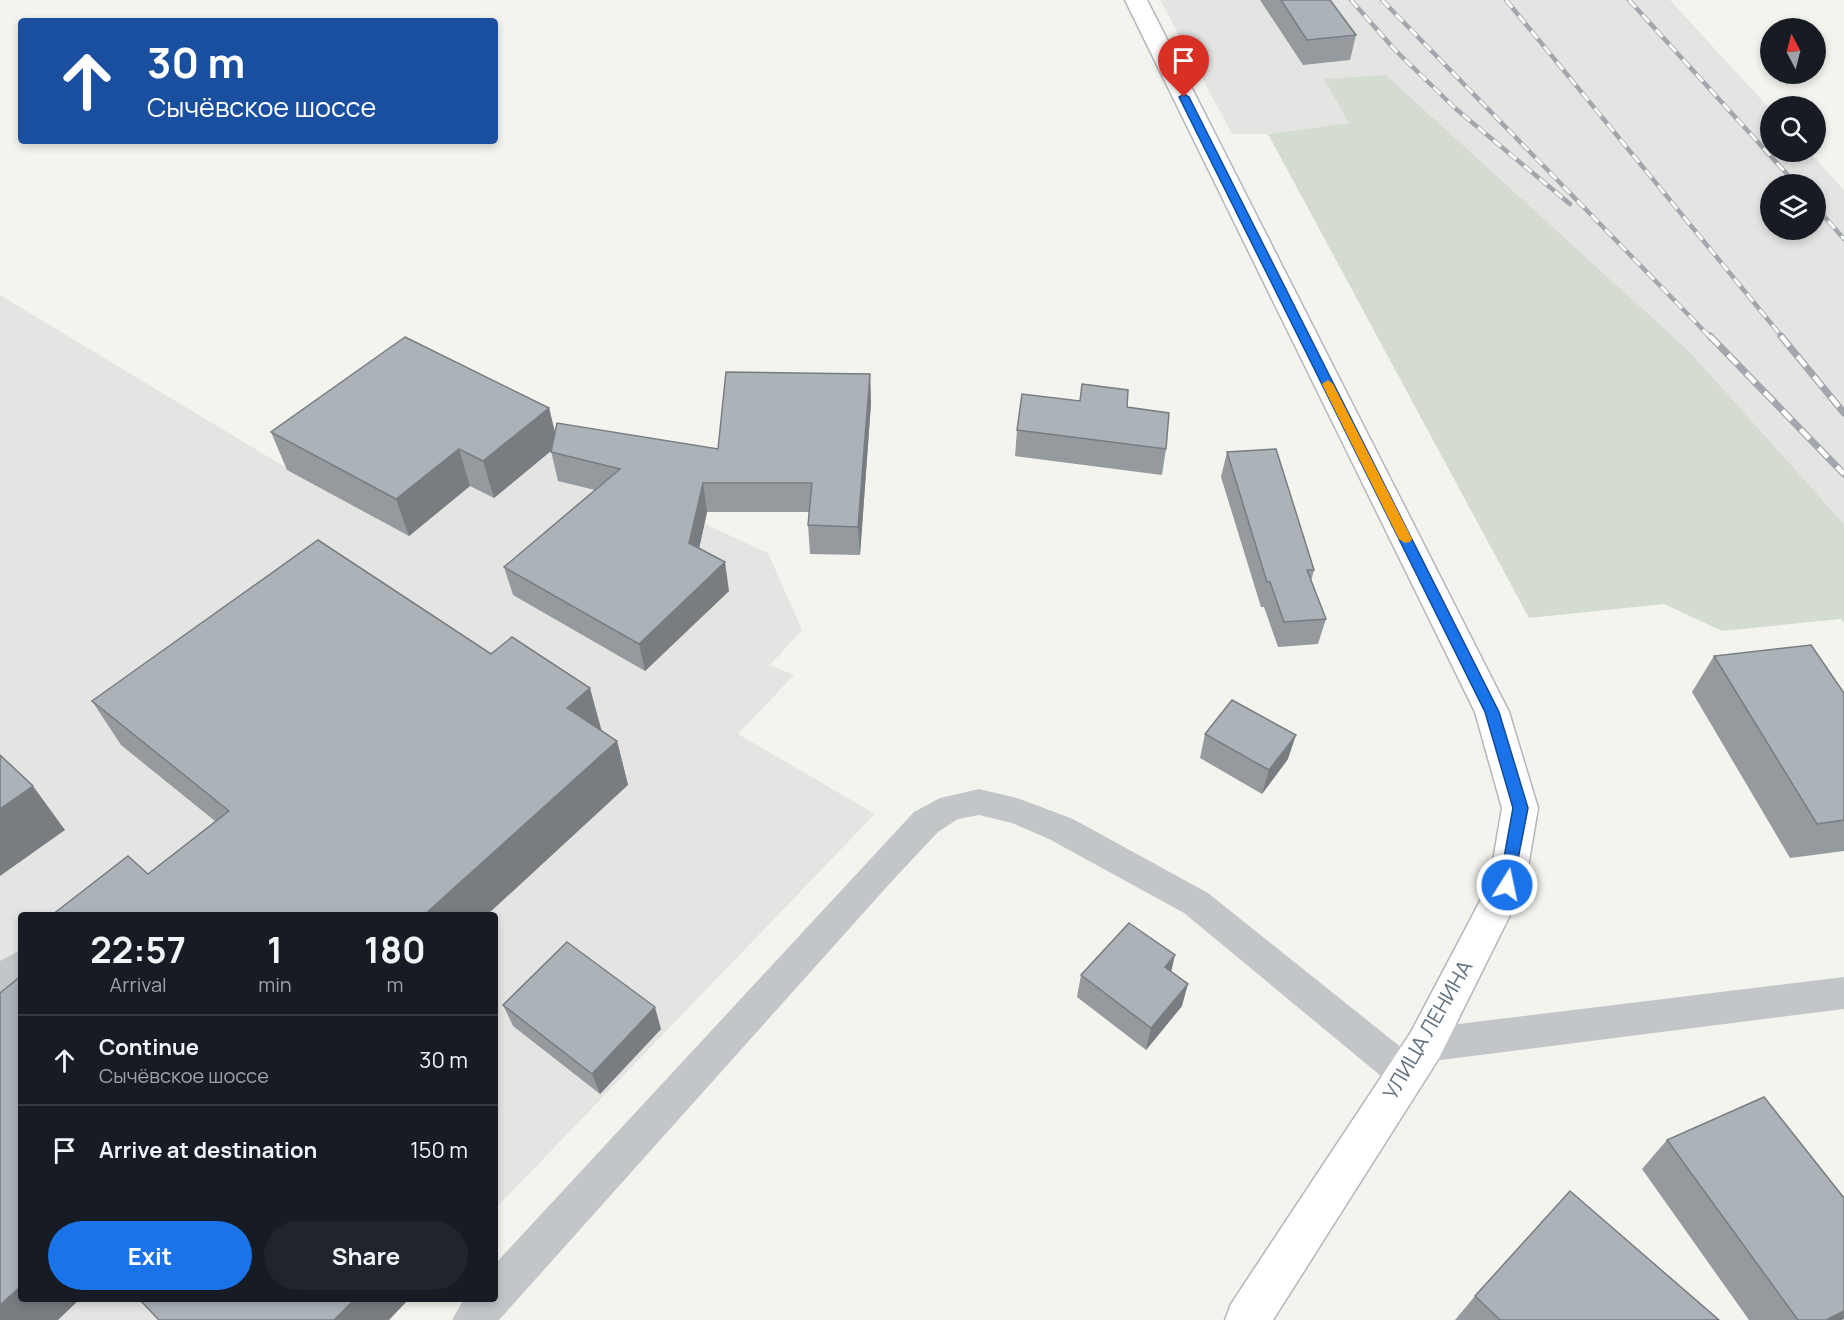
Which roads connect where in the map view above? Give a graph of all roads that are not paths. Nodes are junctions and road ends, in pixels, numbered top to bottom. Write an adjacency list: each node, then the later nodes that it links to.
1 (1136, 0): 5 (main road, УЛИЦА ЛЕНИНА)
2 (18, 968): 3 (lane)
3 (0, 982)
4 (1844, 993): 5 (lane)
5 (1415, 1059): 6 (lane); 9 (main road, УЛИЦА ЛЕНИНА)
6 (498, 1291)
7 (488, 1302): 8 (lane)
8 (472, 1320)
9 (1247, 1320)

